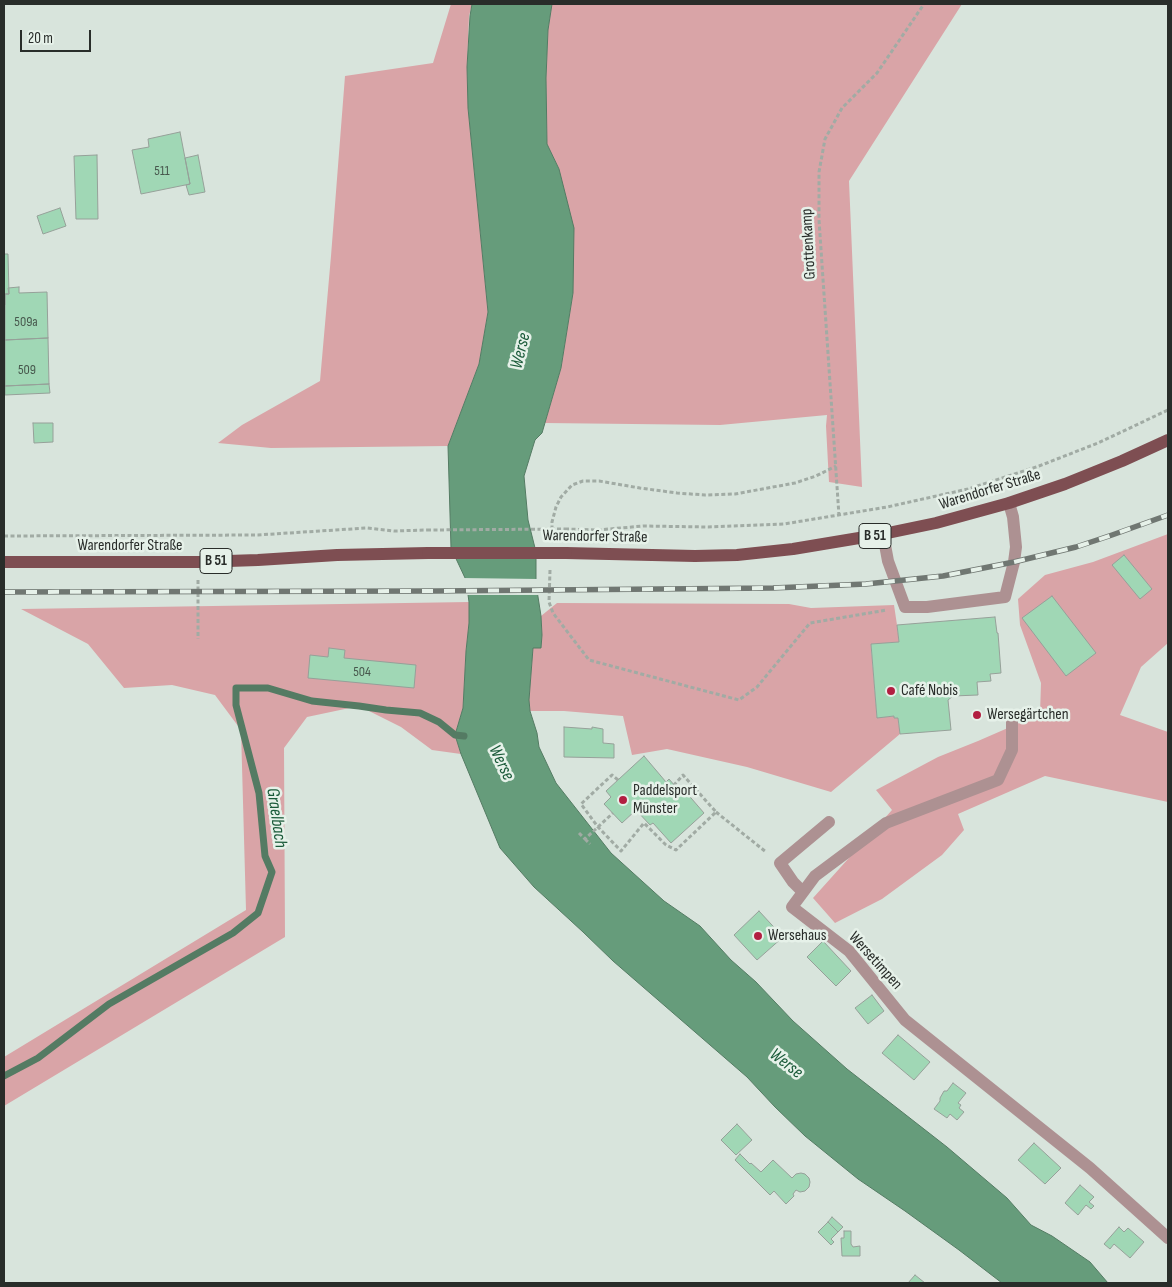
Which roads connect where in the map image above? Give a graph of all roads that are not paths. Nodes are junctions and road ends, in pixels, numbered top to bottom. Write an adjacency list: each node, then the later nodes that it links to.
1 (1168, 440): 2 (main road, Warendorfer Straße / B 51)
2 (1009, 503): 3 (main road, Warendorfer Straße / B 51); 3 (street)
3 (883, 534): 4 (main road, Warendorfer Straße / B 51, bridge)
4 (4, 562)
5 (1012, 721): 7 (street, Wersetimpen)
6 (829, 822): 7 (street)
7 (803, 892): 8 (street, Wersetimpen)
8 (1168, 1238)

